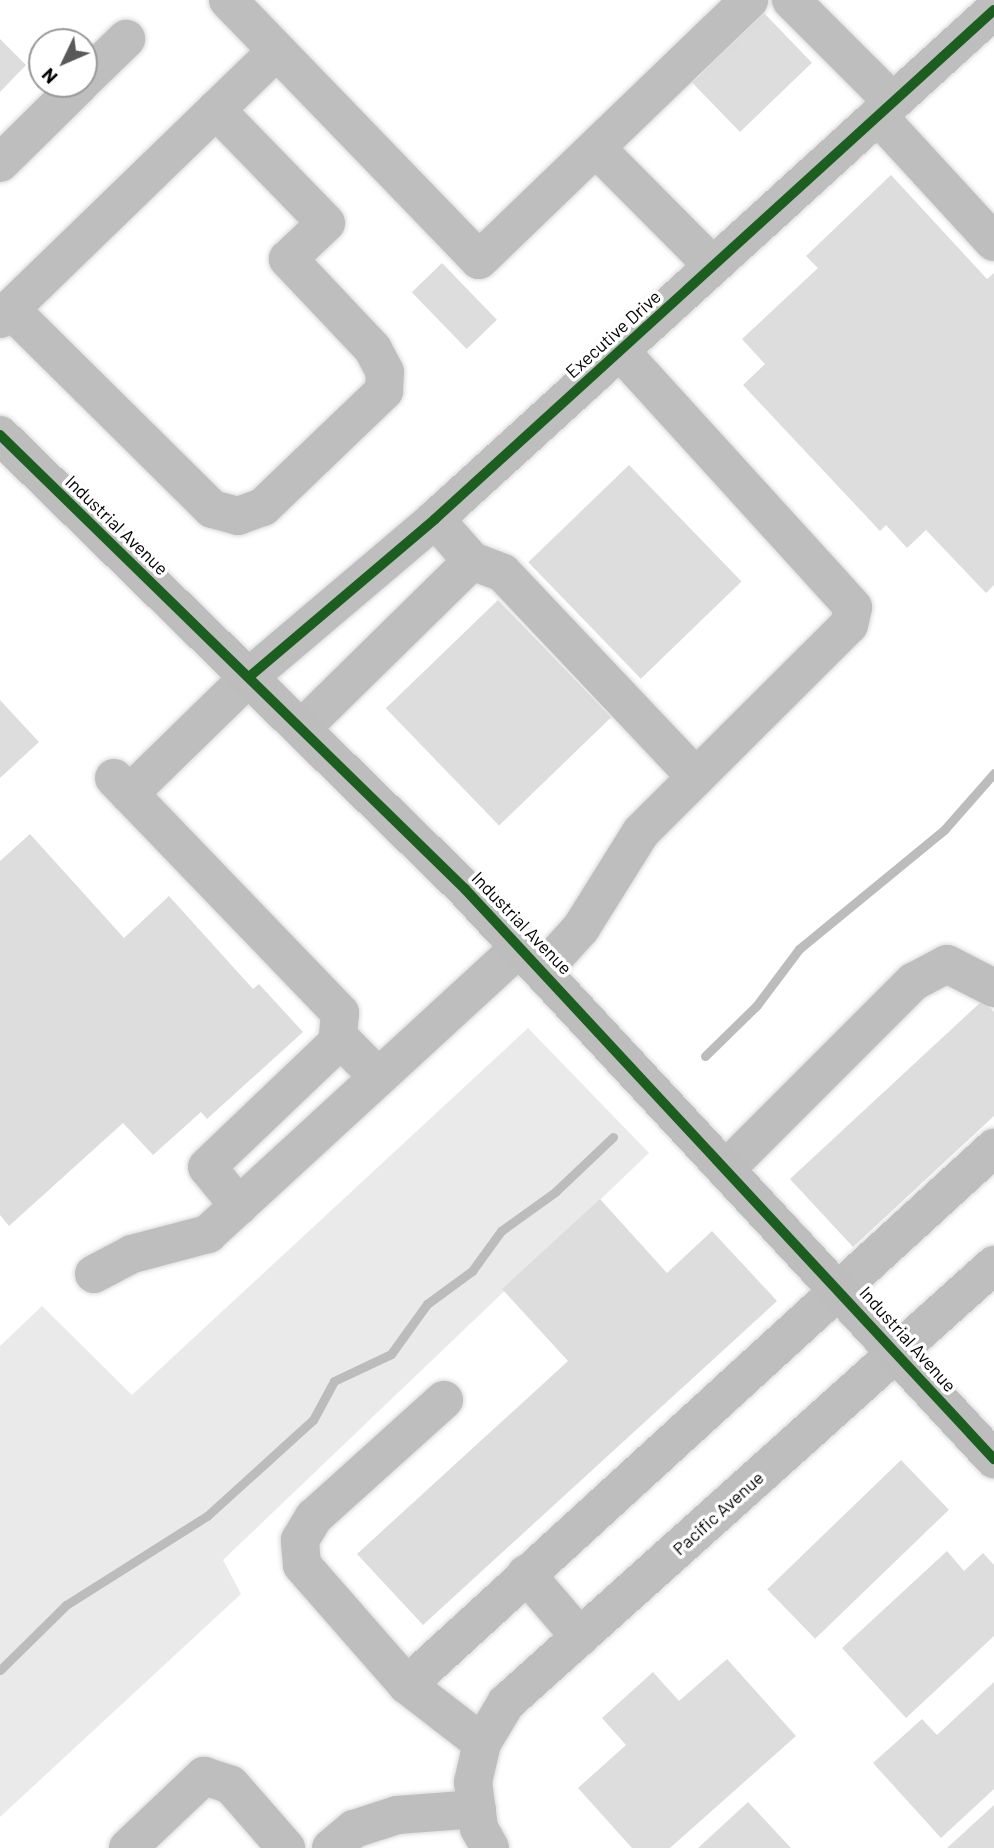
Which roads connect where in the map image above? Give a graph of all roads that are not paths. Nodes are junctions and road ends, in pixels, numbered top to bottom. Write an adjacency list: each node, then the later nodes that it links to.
1 (228, 0): 6 (street)
2 (749, 0): 11 (street)
3 (791, 0): 9 (street)
4 (994, 10): 9 (street, Executive Drive)
5 (126, 39): 7 (street)
6 (277, 51): 10 (street); 11 (street)
7 (98, 66)
8 (66, 98): 12 (street)
9 (885, 109): 13 (street); 14 (street, Executive Drive)
10 (216, 110): 15 (street); 15 (street)
11 (598, 149): 14 (street)
12 (0, 163)
13 (994, 242)
14 (713, 266): 16 (street, Executive Drive)
15 (5, 314)
16 (620, 351): 18 (street, Executive Drive); 22 (street)
17 (0, 435): 20 (main road, Industrial Avenue)
18 (435, 519): 19 (street); 20 (street, Executive Drive)
19 (472, 561): 21 (street); 22 (street)
20 (249, 677): 21 (main road, Industrial Avenue); 25 (street, Executive Drive)
21 (302, 727): 23 (main road, Industrial Avenue)
22 (696, 777): 23 (street)
23 (532, 958): 26 (street); 28 (main road, Industrial Avenue)
24 (994, 988): 28 (street)
25 (341, 1039): 26 (street); 29 (street)
26 (378, 1077): 29 (street)
27 (994, 1148): 32 (street)
28 (728, 1167): 32 (main road, Industrial Avenue)
29 (239, 1206): 31 (street)
30 (994, 1265): 33 (street, Pacific Avenue)
31 (94, 1274)
32 (839, 1290): 33 (main road, Industrial Avenue); 36 (street)
33 (898, 1353): 35 (main road, Industrial Avenue); 37 (street, Pacific Avenue)
34 (444, 1400): 38 (street)
35 (994, 1459)
36 (526, 1574): 37 (street); 38 (street)
37 (580, 1637): 39 (street, Pacific Avenue)
38 (407, 1685): 39 (street)
39 (482, 1743): 40 (street, Pacific Avenue)
40 (475, 1796): 43 (street); 44 (street)
41 (128, 1848): 42 (street)
42 (286, 1848)
43 (331, 1848)
44 (490, 1848)

